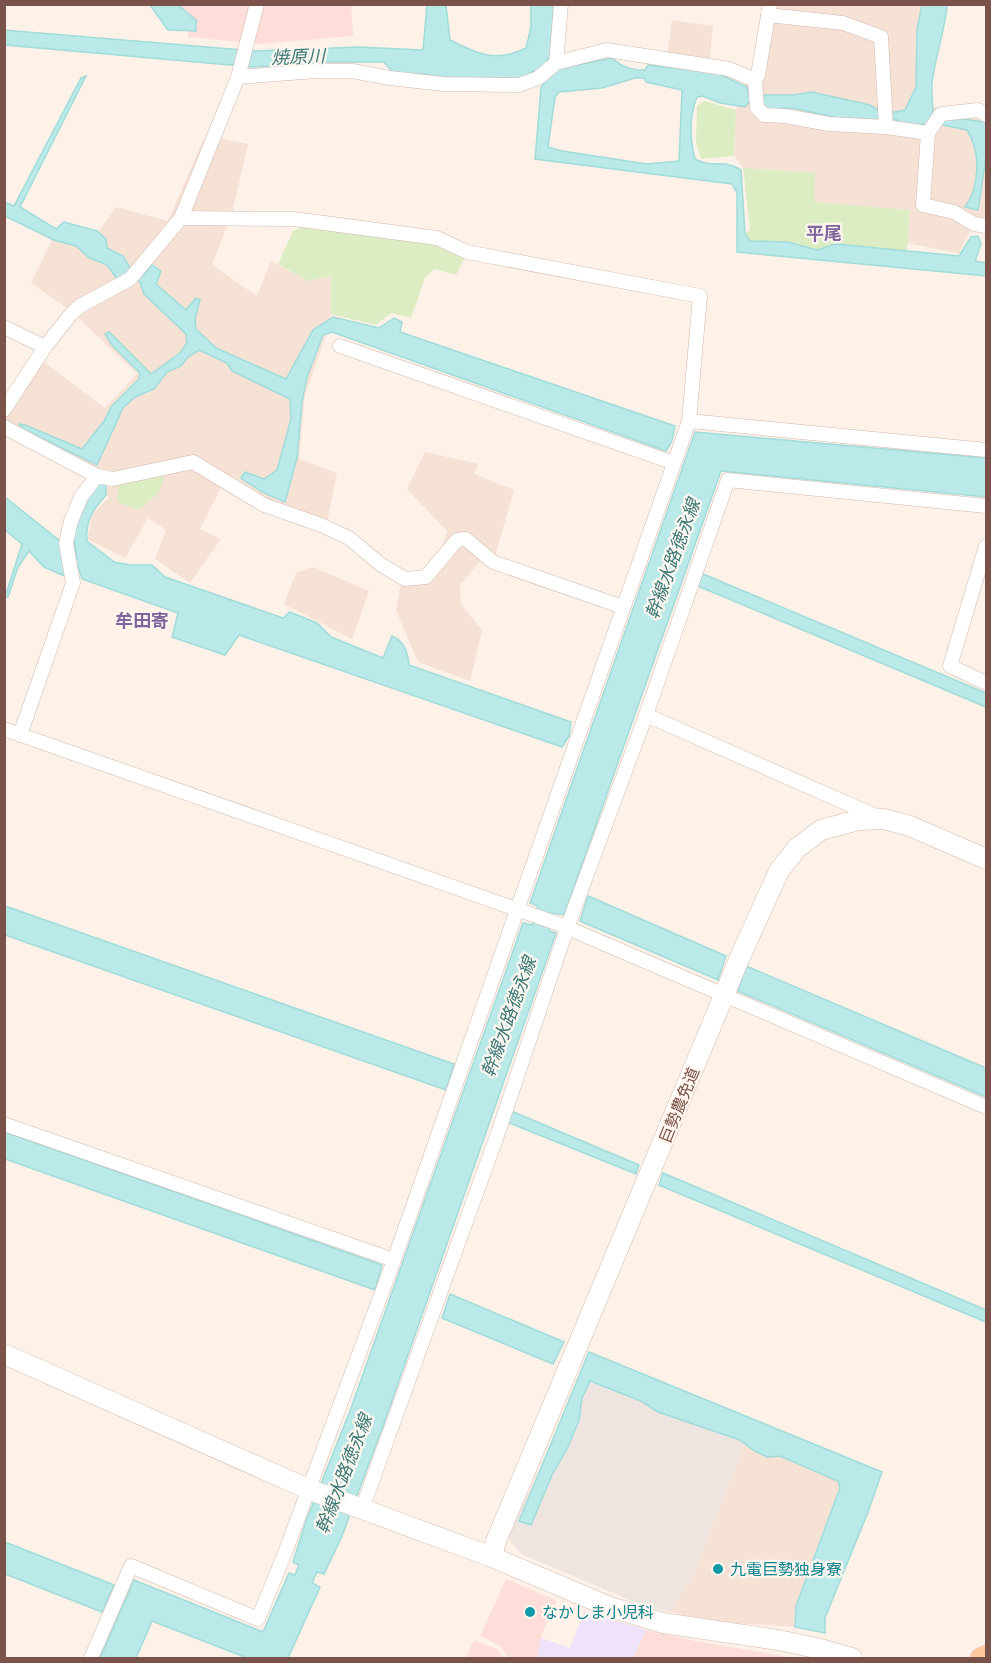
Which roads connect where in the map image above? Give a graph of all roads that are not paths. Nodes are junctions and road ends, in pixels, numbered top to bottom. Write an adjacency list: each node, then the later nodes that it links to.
1 (257, 4): 5 (street)
2 (561, 4): 4 (street)
3 (769, 10): 6 (street); 8 (street)
4 (547, 70): 5 (street); 6 (street)
5 (238, 77): 10 (street)
6 (755, 87): 8 (street)
7 (987, 115): 9 (street)
8 (886, 127): 9 (street)
9 (930, 130): 11 (street)
10 (181, 218): 14 (street); 16 (street)
11 (987, 226)
12 (4, 327): 14 (street)
13 (340, 346): 19 (street)
14 (45, 347): 15 (street)
15 (4, 410)
16 (688, 421): 18 (street); 19 (street)
17 (4, 427): 20 (street)
18 (987, 450)
19 (674, 463): 23 (street)
20 (97, 476): 23 (street); 27 (street)
21 (987, 506): 25 (street)
22 (987, 546): 24 (street)
23 (623, 607): 30 (street)
24 (987, 683)
25 (646, 715): 28 (street); 31 (street)
26 (4, 729): 27 (street)
27 (20, 735): 30 (street)
28 (884, 819): 29 (street, 巨勢農免道); 32 (street, 巨勢農免道)
29 (987, 859)
30 (524, 912): 31 (street); 35 (street)
31 (561, 925): 32 (street); 38 (street)
32 (725, 995): 33 (street); 39 (street, 巨勢農免道)
33 (987, 1107)
34 (4, 1124): 35 (street)
35 (394, 1260): 37 (street)
36 (4, 1354): 37 (street)
37 (308, 1489): 38 (street); 42 (street)
38 (362, 1509): 39 (street)
39 (492, 1557): 40 (street)
40 (826, 1654): 43 (street)
41 (987, 1656): 44 (main road)
42 (91, 1659)
43 (852, 1659)
44 (981, 1659)

